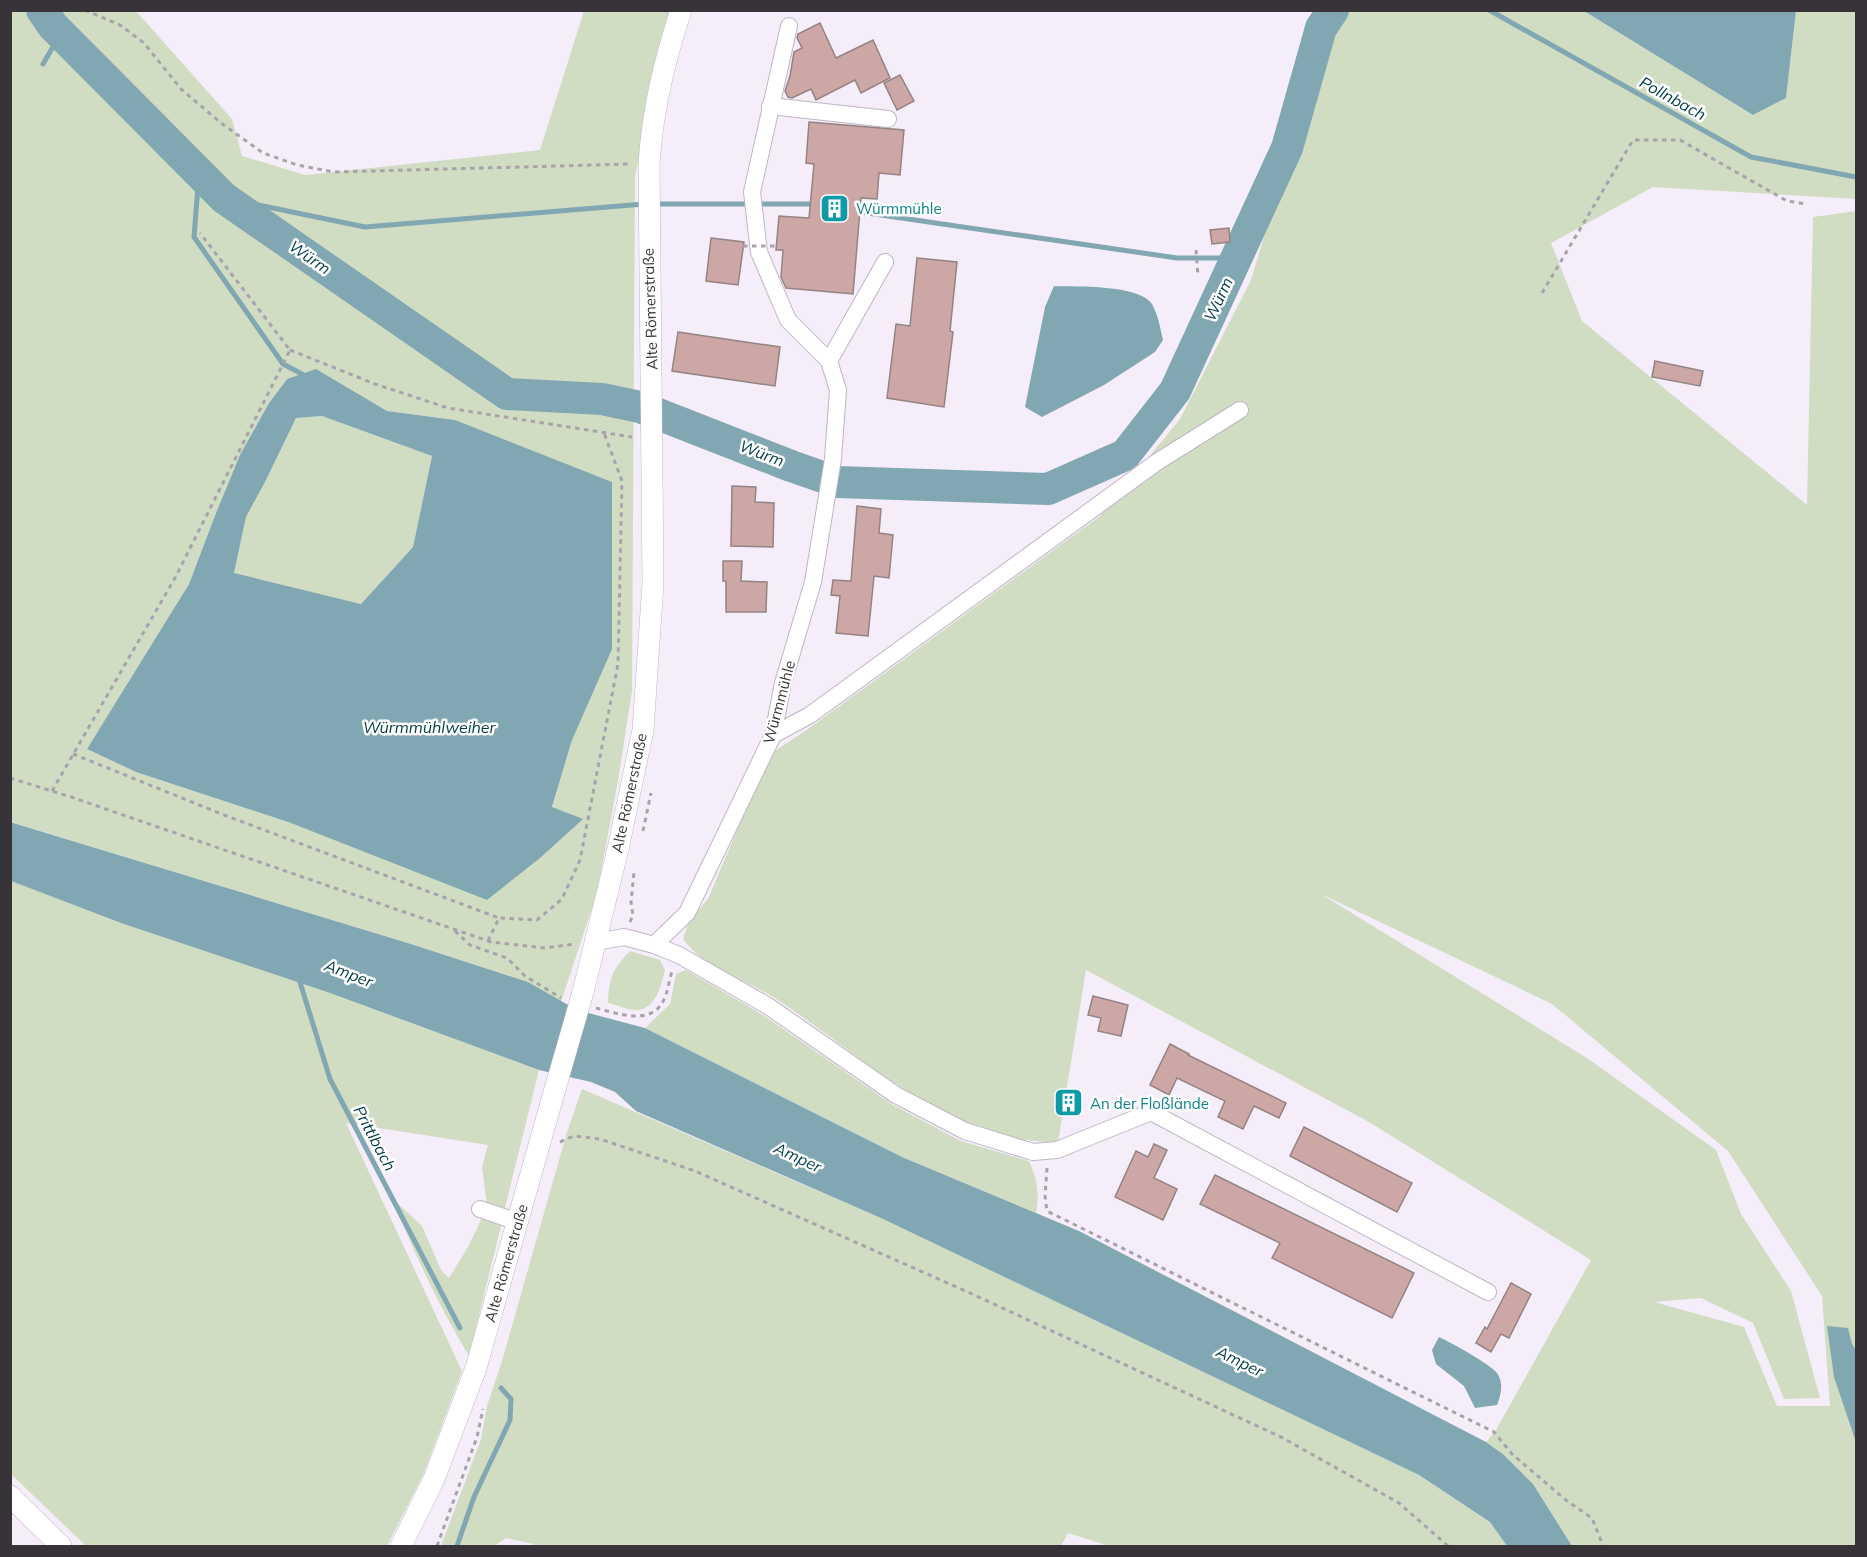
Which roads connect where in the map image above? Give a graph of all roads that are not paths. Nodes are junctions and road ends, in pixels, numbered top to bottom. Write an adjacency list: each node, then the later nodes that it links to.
1 (681, 10): 9 (main road, Alte Römerstraße)
2 (789, 26): 3 (street, Würmmühle)
3 (770, 106): 4 (street); 6 (street, Würmmühle)
4 (888, 119)
5 (885, 262): 6 (street)
6 (829, 361): 8 (street, Würmmühle)
7 (1240, 410): 8 (street)
8 (773, 735): 10 (street, Würmmühle)
9 (595, 942): 10 (street); 12 (main road, Alte Römerstraße, bridge)
10 (654, 945): 13 (street)
11 (480, 1209): 12 (street)
12 (518, 1222): 16 (main road, Alte Römerstraße)
13 (1488, 1292)
14 (10, 1496): 15 (main road)
15 (62, 1546)
16 (401, 1546)

